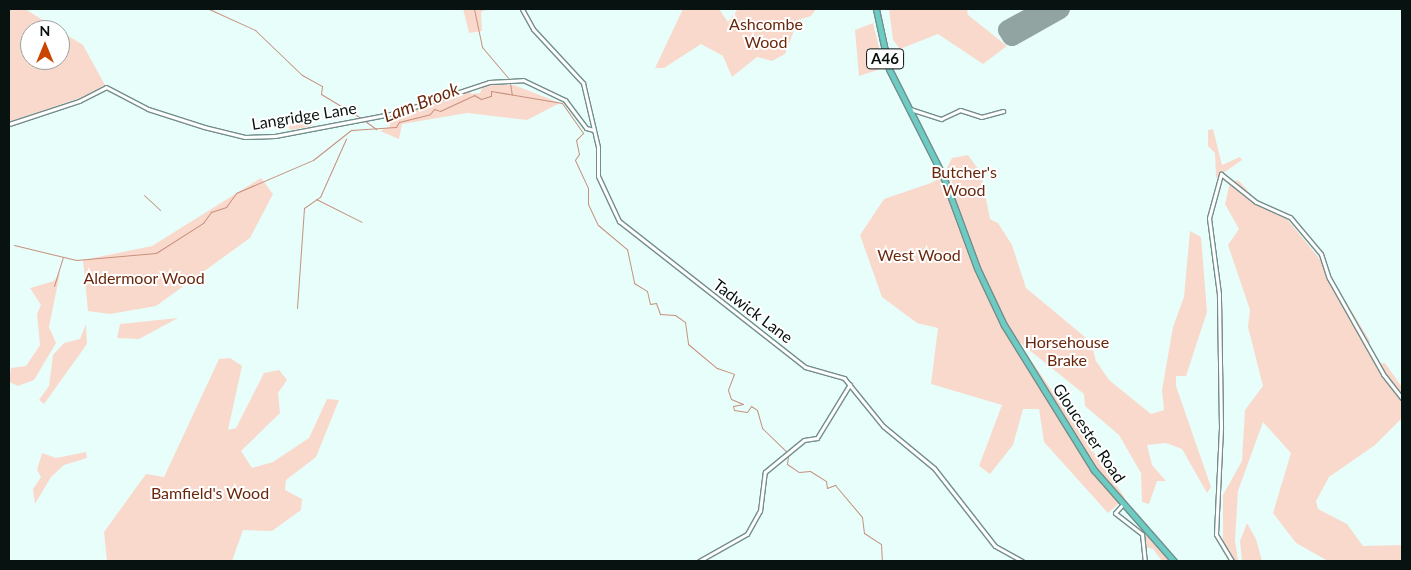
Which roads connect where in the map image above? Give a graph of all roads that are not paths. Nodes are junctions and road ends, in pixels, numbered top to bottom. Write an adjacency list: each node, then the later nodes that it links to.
1 (522, 9): 6 (street, Tadwick Lane)
2 (876, 9): 3 (highway, Gloucester Road / A46)
3 (910, 109): 4 (street); 9 (highway, Gloucester Road / A46)
4 (1003, 111)
5 (9, 124): 6 (street, Langridge Lane)
6 (594, 130): 7 (street, Tadwick Lane)
7 (850, 384): 10 (street); 11 (street, Tadwick Lane)
8 (1402, 398): 14 (street)
9 (1122, 504): 12 (street); 13 (highway, Gloucester Road / A46)
10 (699, 561)
11 (1022, 561)
12 (1145, 561)
13 (1174, 561)
14 (1232, 561)

